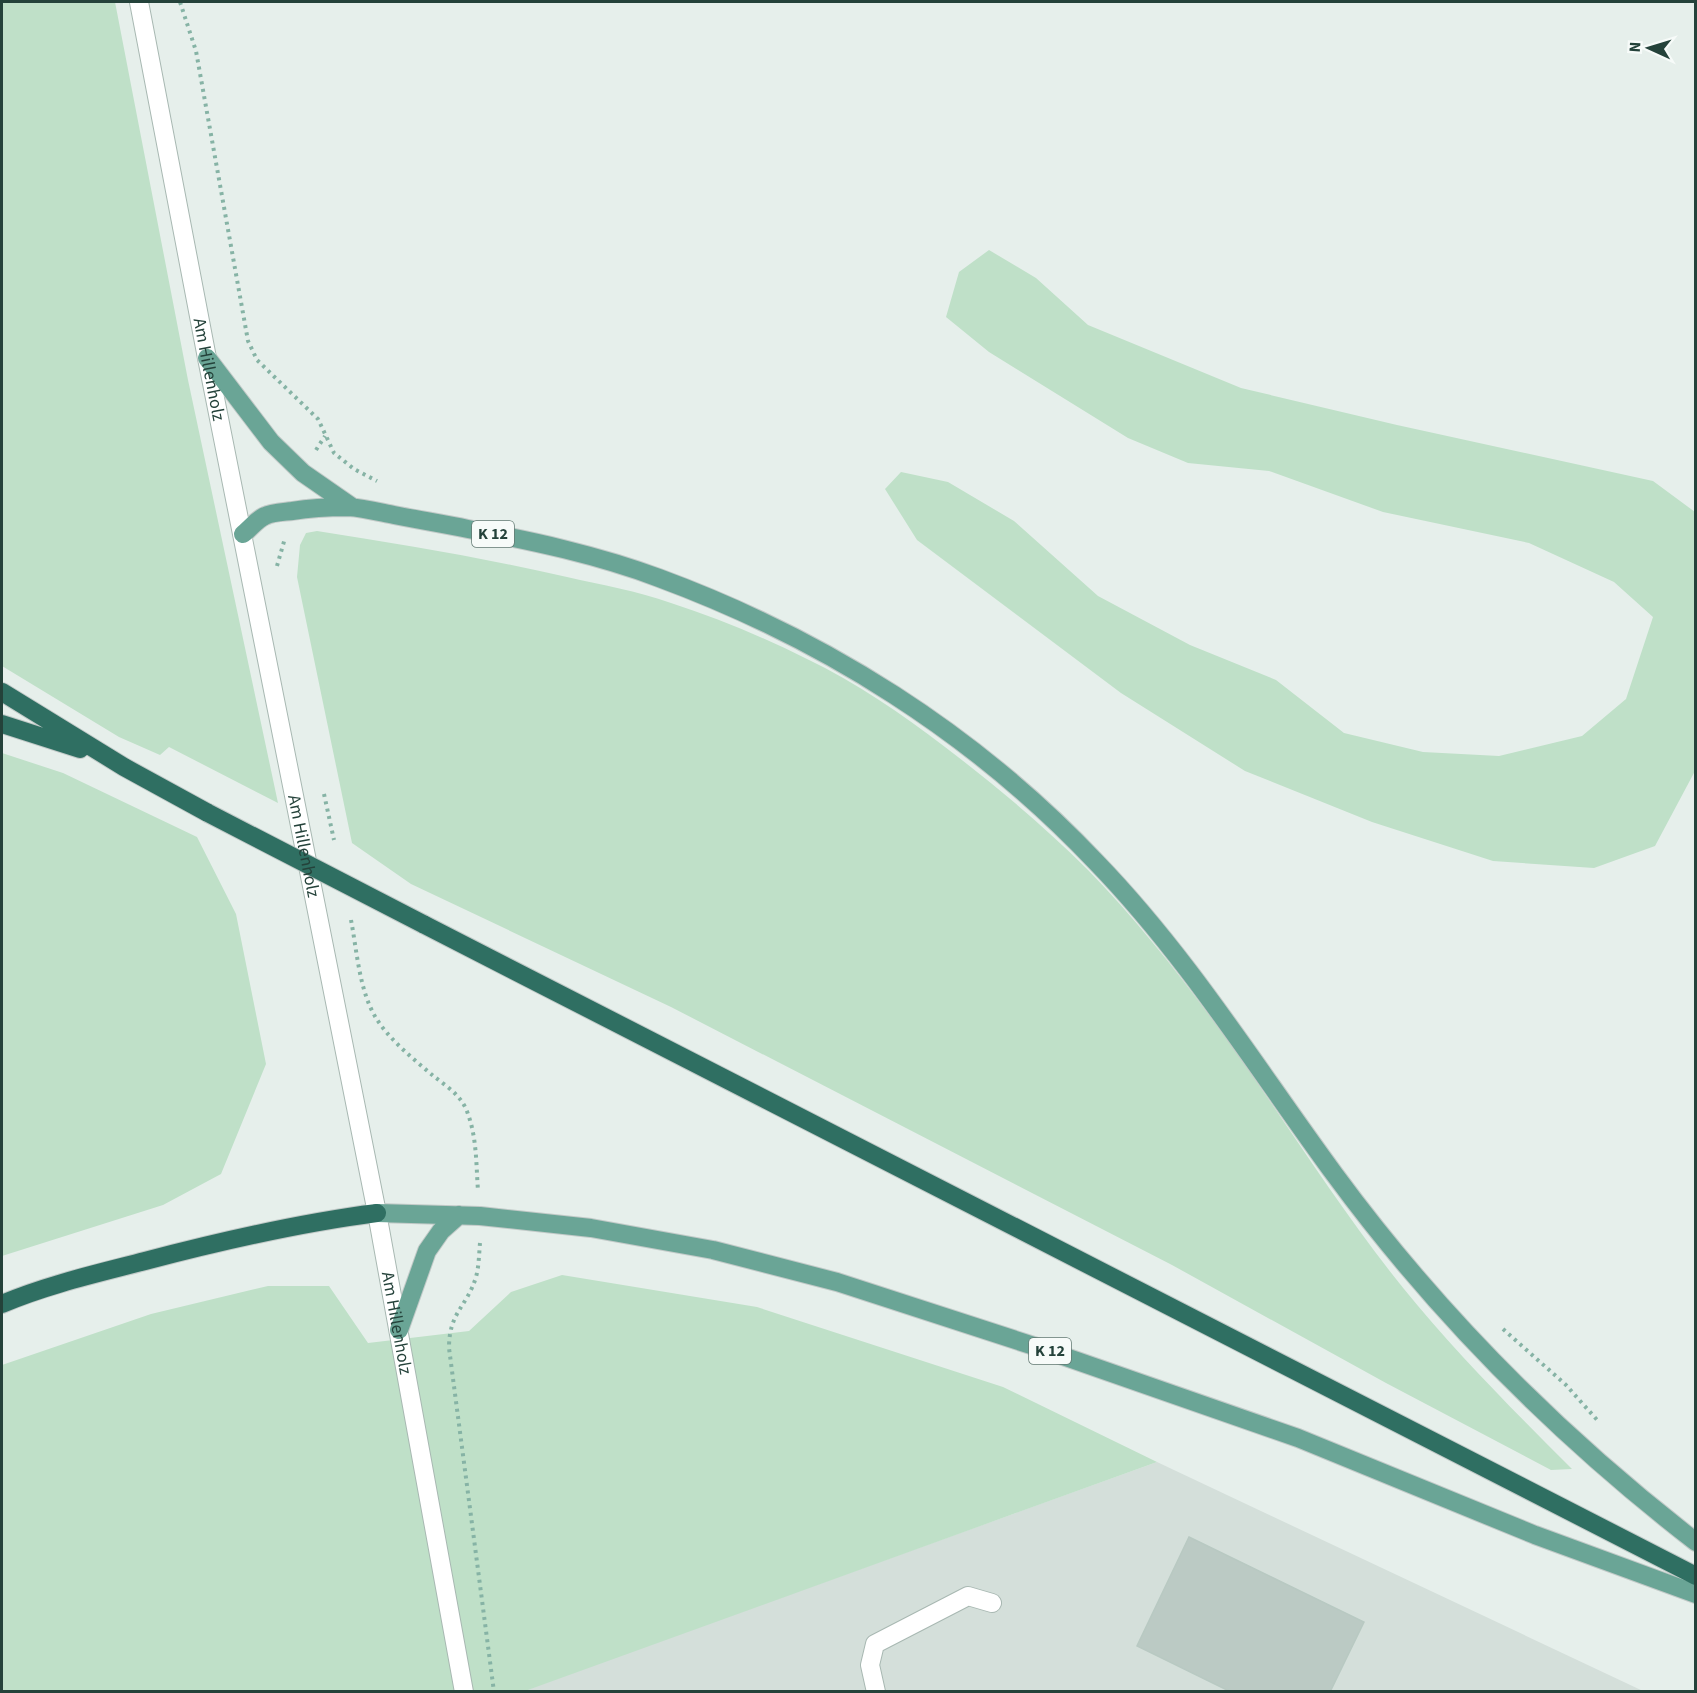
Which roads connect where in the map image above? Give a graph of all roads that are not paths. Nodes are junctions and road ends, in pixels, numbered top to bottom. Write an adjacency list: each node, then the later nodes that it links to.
1 (139, 2): 2 (street, Am Hillenholz / K 12)
2 (207, 358): 3 (main road, K 12); 4 (street, Am Hillenholz / K 12)
3 (352, 507): 4 (main road, K 12); 12 (main road, K 12)
4 (243, 534): 8 (street, Am Hillenholz / K 12)
5 (2, 692): 7 (highway)
6 (2, 724): 7 (highway)
7 (124, 766): 13 (highway, bridge)
8 (377, 1213): 9 (main road, K 12); 10 (highway); 11 (street, Am Hillenholz)
9 (459, 1215): 11 (main road); 14 (main road, K 12)
10 (2, 1304)
11 (399, 1330): 16 (street, Am Hillenholz)
12 (1695, 1542)
13 (1695, 1576)
14 (1695, 1594)
15 (992, 1603): 17 (street)
16 (464, 1692)
17 (876, 1692)

